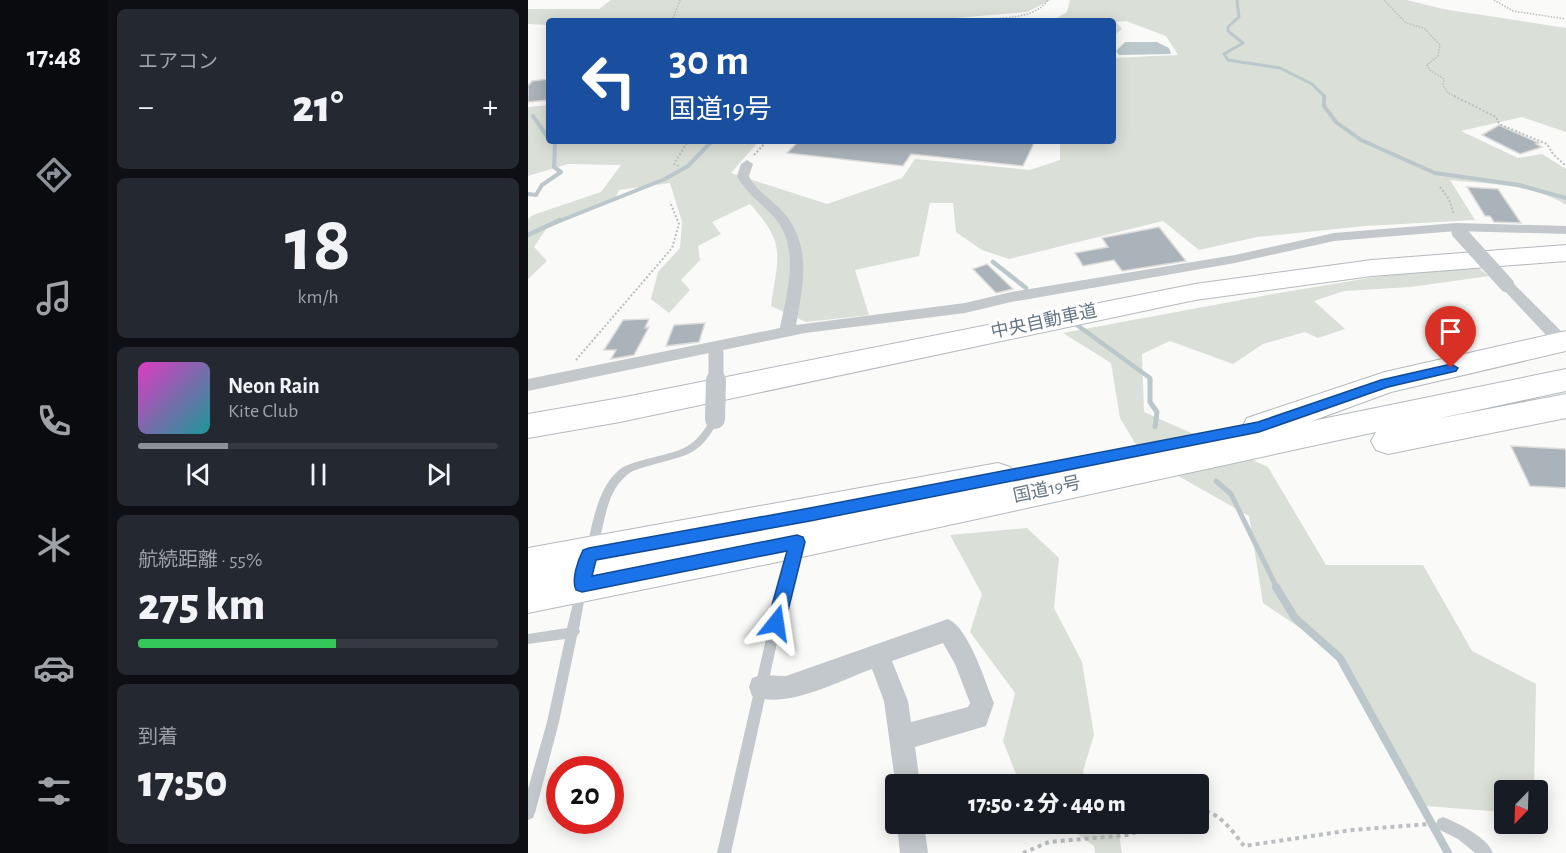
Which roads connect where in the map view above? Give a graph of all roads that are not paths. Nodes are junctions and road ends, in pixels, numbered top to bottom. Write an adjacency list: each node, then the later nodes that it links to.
1 (747, 164): 6 (street)
2 (1457, 230): 3 (street); 6 (street); 7 (street, bridge)
3 (1566, 230)
4 (1566, 242): 12 (highway, 中央自動車道)
5 (1566, 252): 14 (highway, 中央自動車道)
6 (788, 331): 8 (street)
7 (1565, 348): 18 (highway, 国道19号)
8 (716, 349): 10 (street); 13 (street, bridge)
9 (1566, 380): 15 (highway, 国道19号)
10 (528, 385)
11 (1566, 406): 15 (highway)
12 (528, 410)
13 (715, 419): 18 (lane)
14 (528, 426)
15 (1301, 436): 16 (highway, 国道19号)
16 (797, 542): 18 (highway, 国道19号); 23 (lane)
17 (528, 565): 18 (highway, 国道19号)
18 (585, 570): 19 (highway, 国道19号); 20 (lane)
19 (528, 595)
20 (574, 632): 21 (lane); 26 (lane)
21 (528, 639)
22 (878, 655): 23 (street); 24 (street); 24 (street)
23 (761, 687): 29 (lane)
24 (901, 738): 25 (street)
25 (906, 774)
26 (528, 813)
27 (1443, 824): 31 (lane)
28 (912, 834): 30 (street)
29 (724, 853)
30 (914, 853)
31 (1486, 853)

